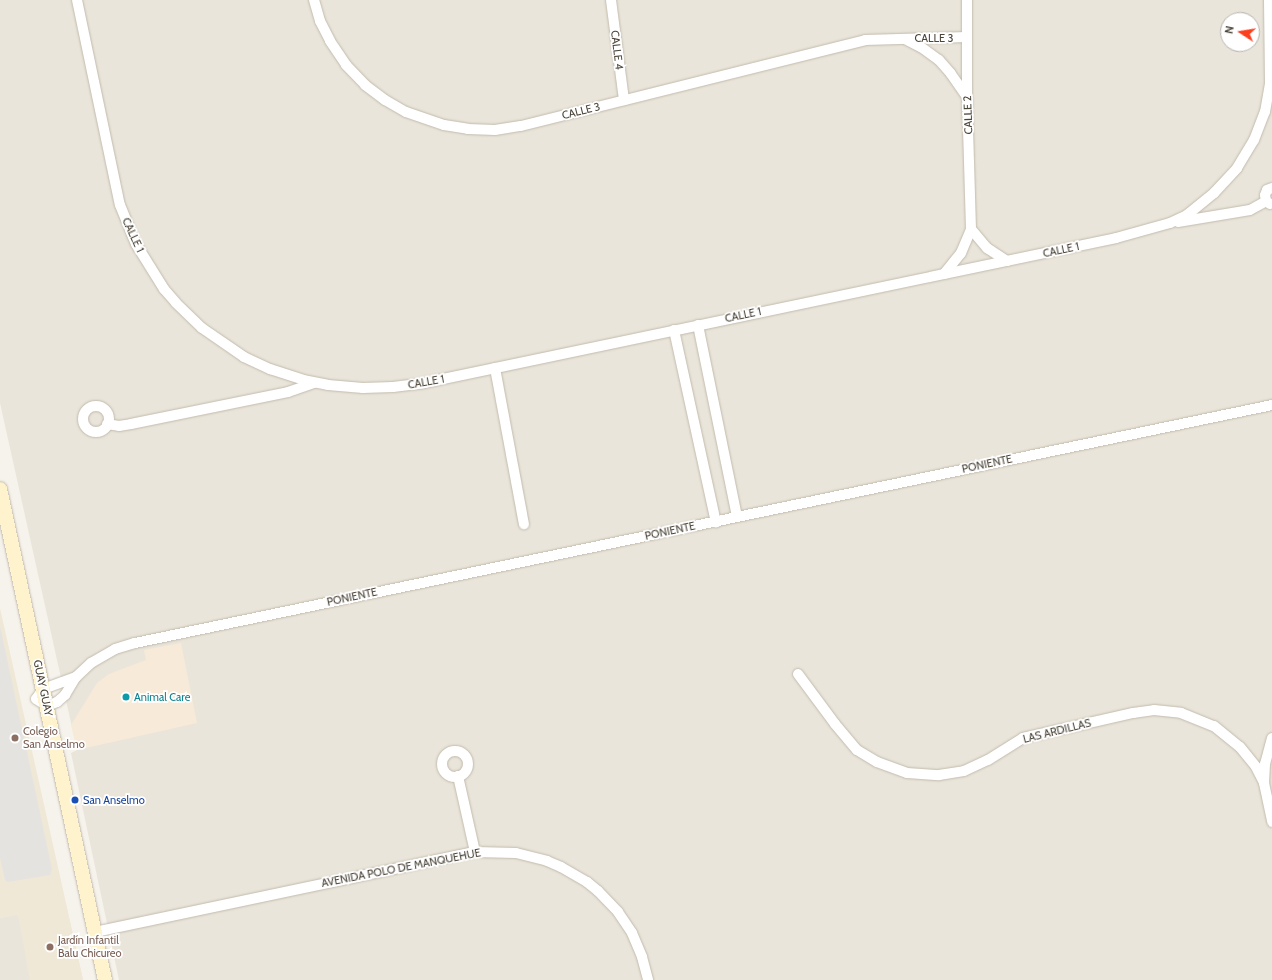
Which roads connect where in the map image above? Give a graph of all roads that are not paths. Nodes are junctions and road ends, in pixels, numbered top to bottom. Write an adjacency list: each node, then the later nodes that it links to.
1 (77, 0): 19 (street, CALLE 1)
2 (314, 0): 9 (street, CALLE 3)
3 (611, 0): 9 (street, CALLE 4)
4 (967, 0): 6 (street, CALLE 2)
5 (1269, 0): 12 (street, CALLE 1)
6 (968, 37): 7 (street, CALLE 3); 8 (street, CALLE 2)
7 (902, 38): 8 (street, CALLE 3); 9 (street, CALLE 3)
8 (967, 98): 13 (street, CALLE 2)
9 (624, 100)
10 (1272, 188): 11 (street, CALLE 1)
11 (1269, 202): 12 (street, CALLE 1)
12 (1170, 223): 14 (street, CALLE 1)
13 (971, 229): 14 (street); 15 (street, CALLE 2)
14 (1007, 261): 15 (street, CALLE 1)
15 (944, 274): 16 (street, CALLE 1)
16 (698, 325): 17 (street, CALLE 1); 23 (street)
17 (674, 330): 18 (street, CALLE 1); 24 (street)
18 (495, 368): 19 (street, CALLE 1); 25 (street)
19 (314, 383): 21 (street, CALLE 1)
20 (1272, 405): 23 (street, PONIENTE)
21 (107, 424)
22 (0, 489): 27 (street, GUAY GUAY)
23 (737, 517): 24 (street, PONIENTE)
24 (716, 522): 29 (street, PONIENTE)
25 (524, 524)
26 (0, 536): 27 (street, GUAY GUAY)
27 (20, 607): 30 (street, GUAY GUAY)
28 (798, 674): 33 (street, LAS ARDILLAS)
29 (76, 677): 30 (street, PONIENTE); 30 (street, PONIENTE)
30 (42, 698): 36 (street, GUAY GUAY)
31 (1272, 738): 33 (street, LAS ARDILLAS)
32 (458, 776): 35 (street)
33 (1264, 783): 34 (street, LAS ARDILLAS)
34 (1272, 822)
35 (475, 852): 37 (street, AVENIDA POLO DE MANQUEHUE); 40 (street, AVENIDA POLO DE MANQUEHUE)
36 (74, 856): 37 (street, GUAY GUAY); 38 (street, GUAY GUAY)
37 (95, 932): 39 (street, GUAY GUAY)
38 (97, 980)
39 (105, 980)
40 (648, 980)

